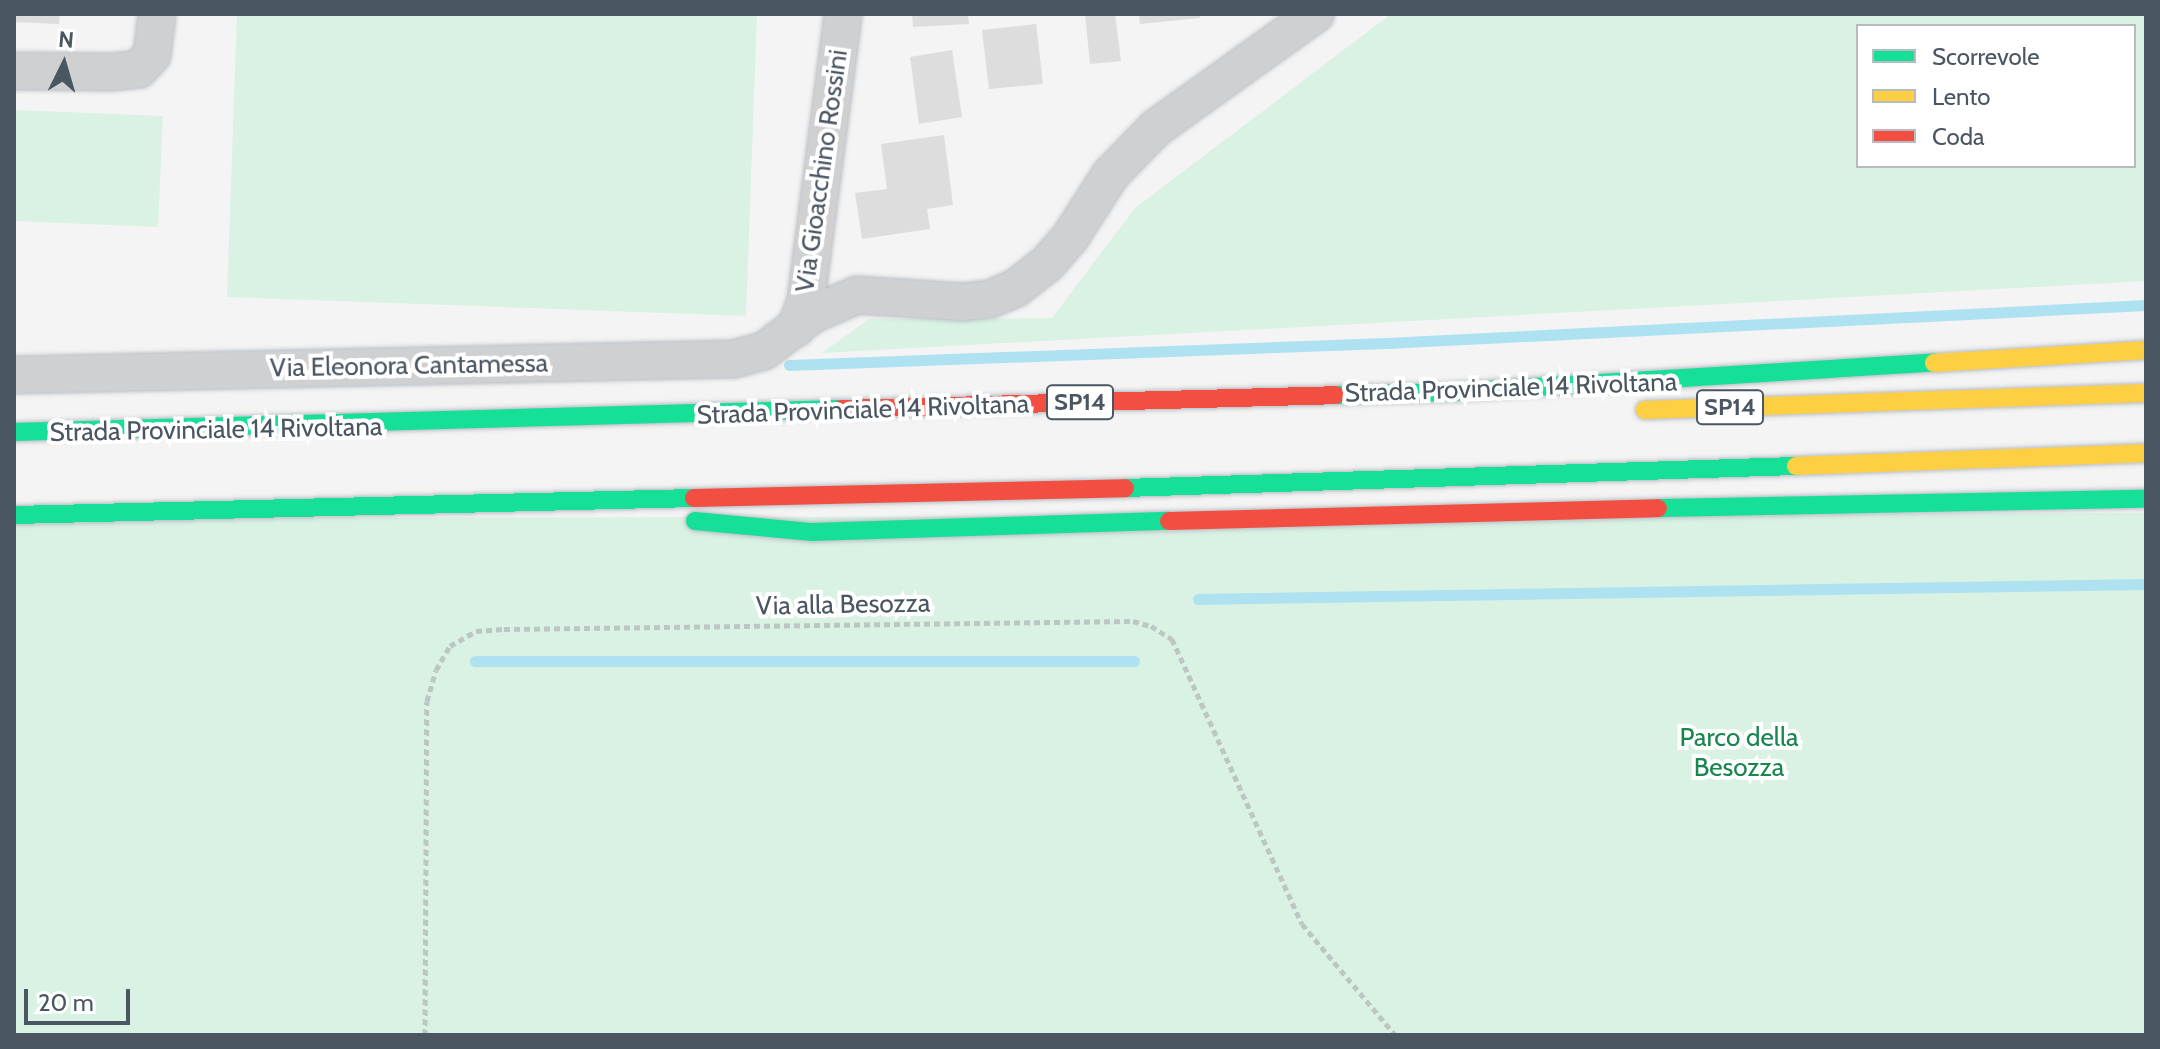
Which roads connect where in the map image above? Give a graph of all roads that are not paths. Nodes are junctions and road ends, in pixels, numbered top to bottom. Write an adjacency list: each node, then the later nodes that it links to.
1 (157, 14): 4 (street)
2 (843, 14): 5 (street, Via Gioacchino Rossini)
3 (1315, 14): 5 (street, Via Eleonora Cantamessa)
4 (14, 71)
5 (796, 328): 7 (street, Via Eleonora Cantamessa)
6 (2146, 350): 10 (highway, SP14)
7 (14, 375)
8 (2146, 393): 9 (highway, Strada Provinciale 14 Rivoltana / SP14)
9 (1618, 410)
10 (14, 432)
11 (2146, 453): 13 (highway)
12 (2146, 499): 13 (highway)
13 (494, 502): 14 (highway)
14 (14, 515)

